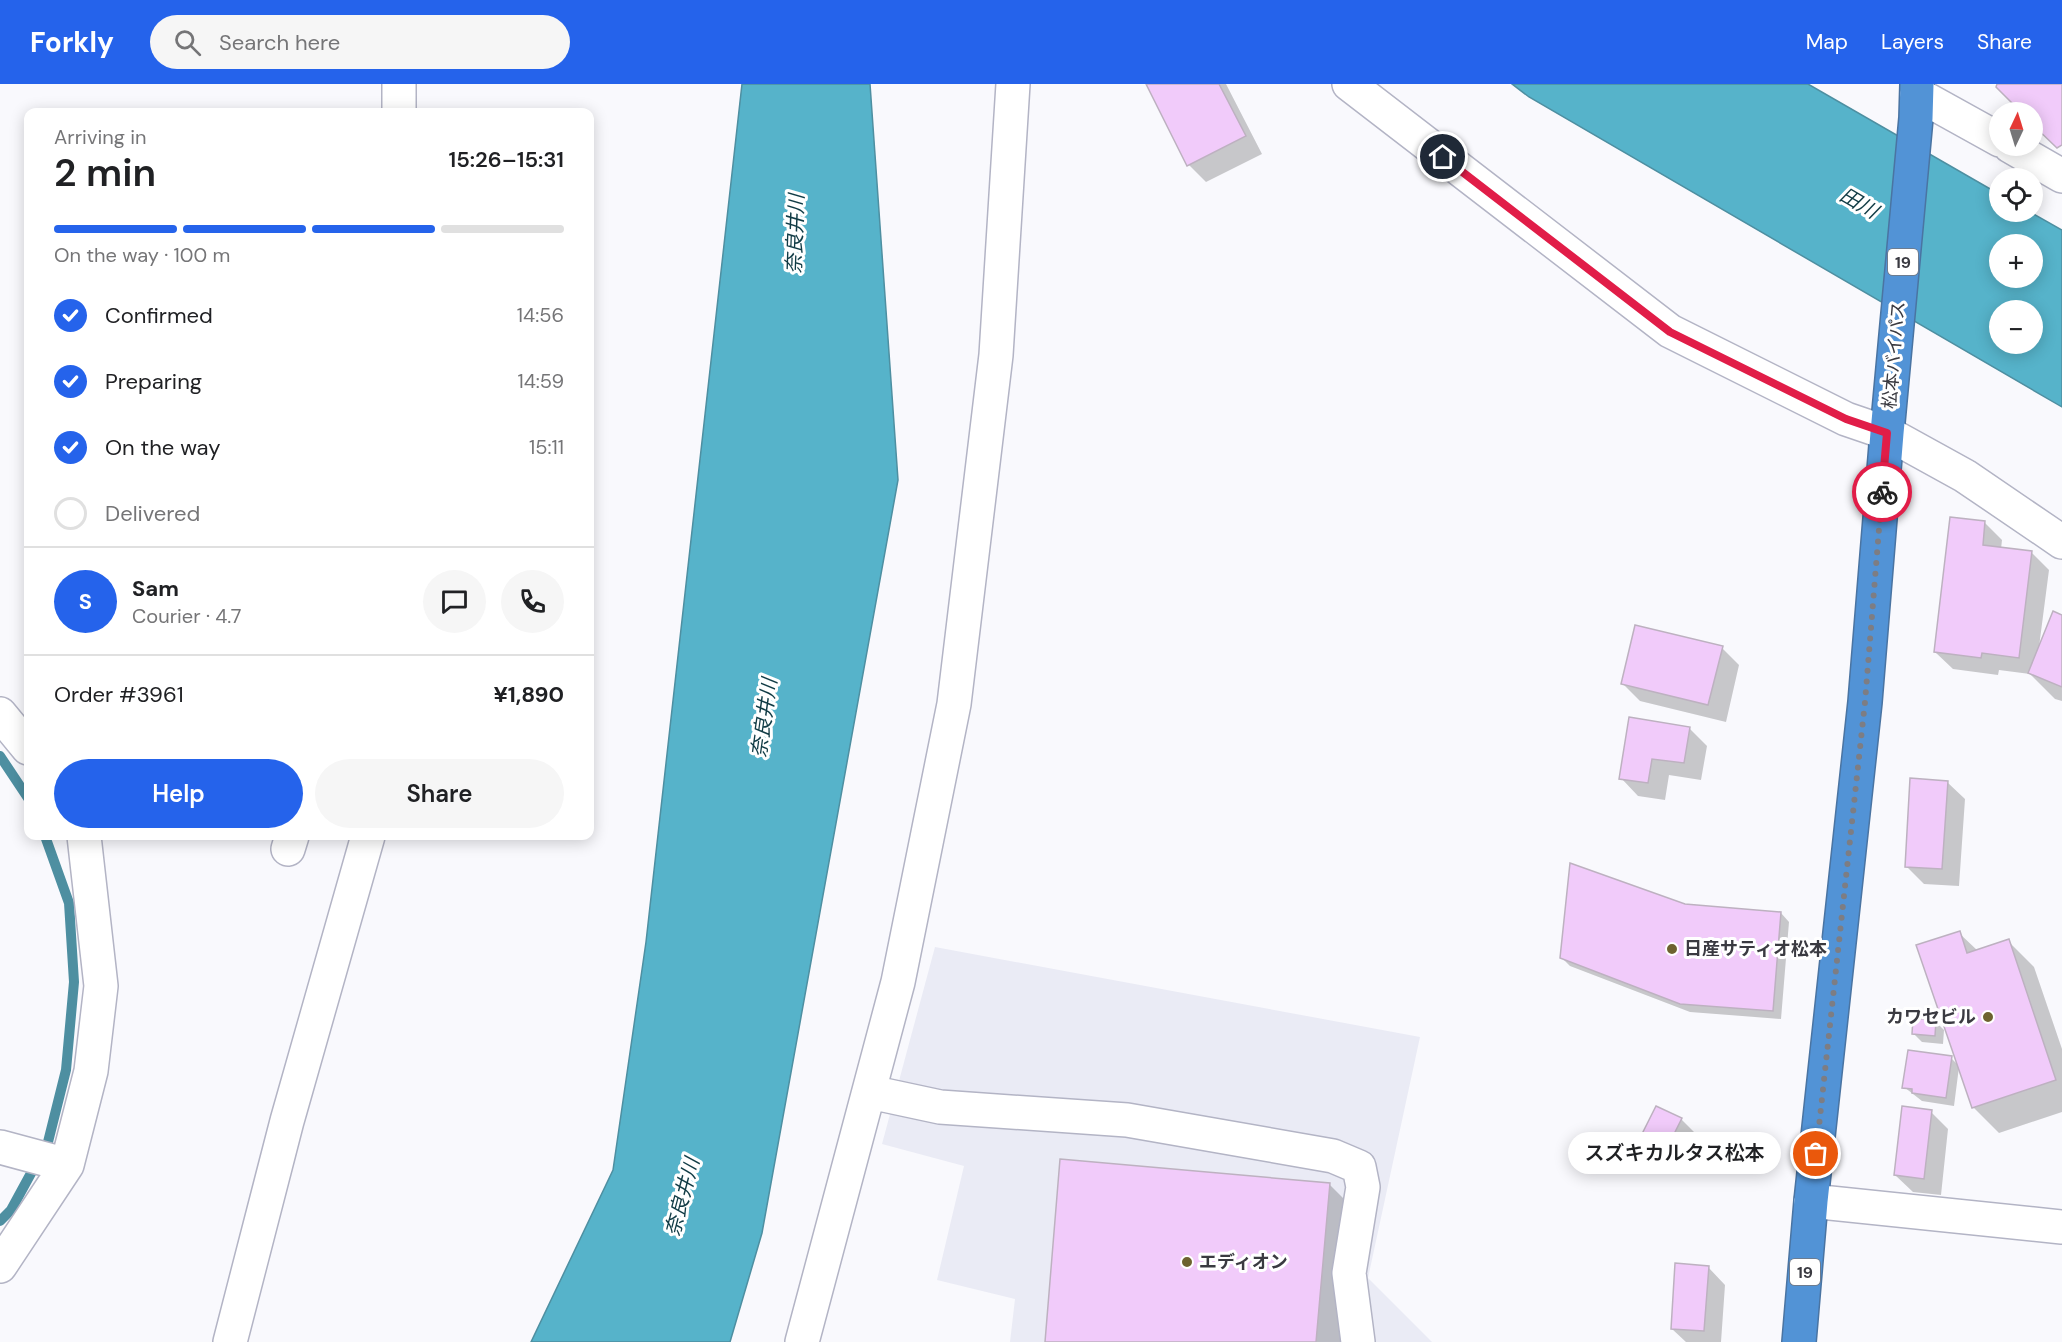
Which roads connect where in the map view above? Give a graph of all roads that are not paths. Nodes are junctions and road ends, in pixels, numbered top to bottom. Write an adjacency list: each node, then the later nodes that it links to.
1 (399, 84): 5 (street)
2 (1013, 84): 15 (street)
3 (1348, 84): 9 (street)
4 (1917, 99): 6 (street); 9 (highway, 松本バイパス / 19)
5 (399, 108)
6 (1989, 135)
7 (2027, 156): 8 (street)
8 (2062, 176)
9 (1888, 419): 10 (street); 18 (highway, 松本バイパス / 19)
10 (2062, 542)
11 (0, 714): 12 (street)
12 (24, 743)
13 (84, 840): 17 (street)
14 (367, 840): 21 (street)
15 (870, 1092): 22 (street); 23 (street)
16 (0, 1147): 17 (street)
17 (68, 1165): 20 (street)
18 (1811, 1201): 19 (street); 24 (highway, 松本バイパス / 19)
19 (2062, 1227)
20 (0, 1266)
21 (230, 1342)
22 (802, 1342)
23 (1358, 1342)
24 (1799, 1342)

